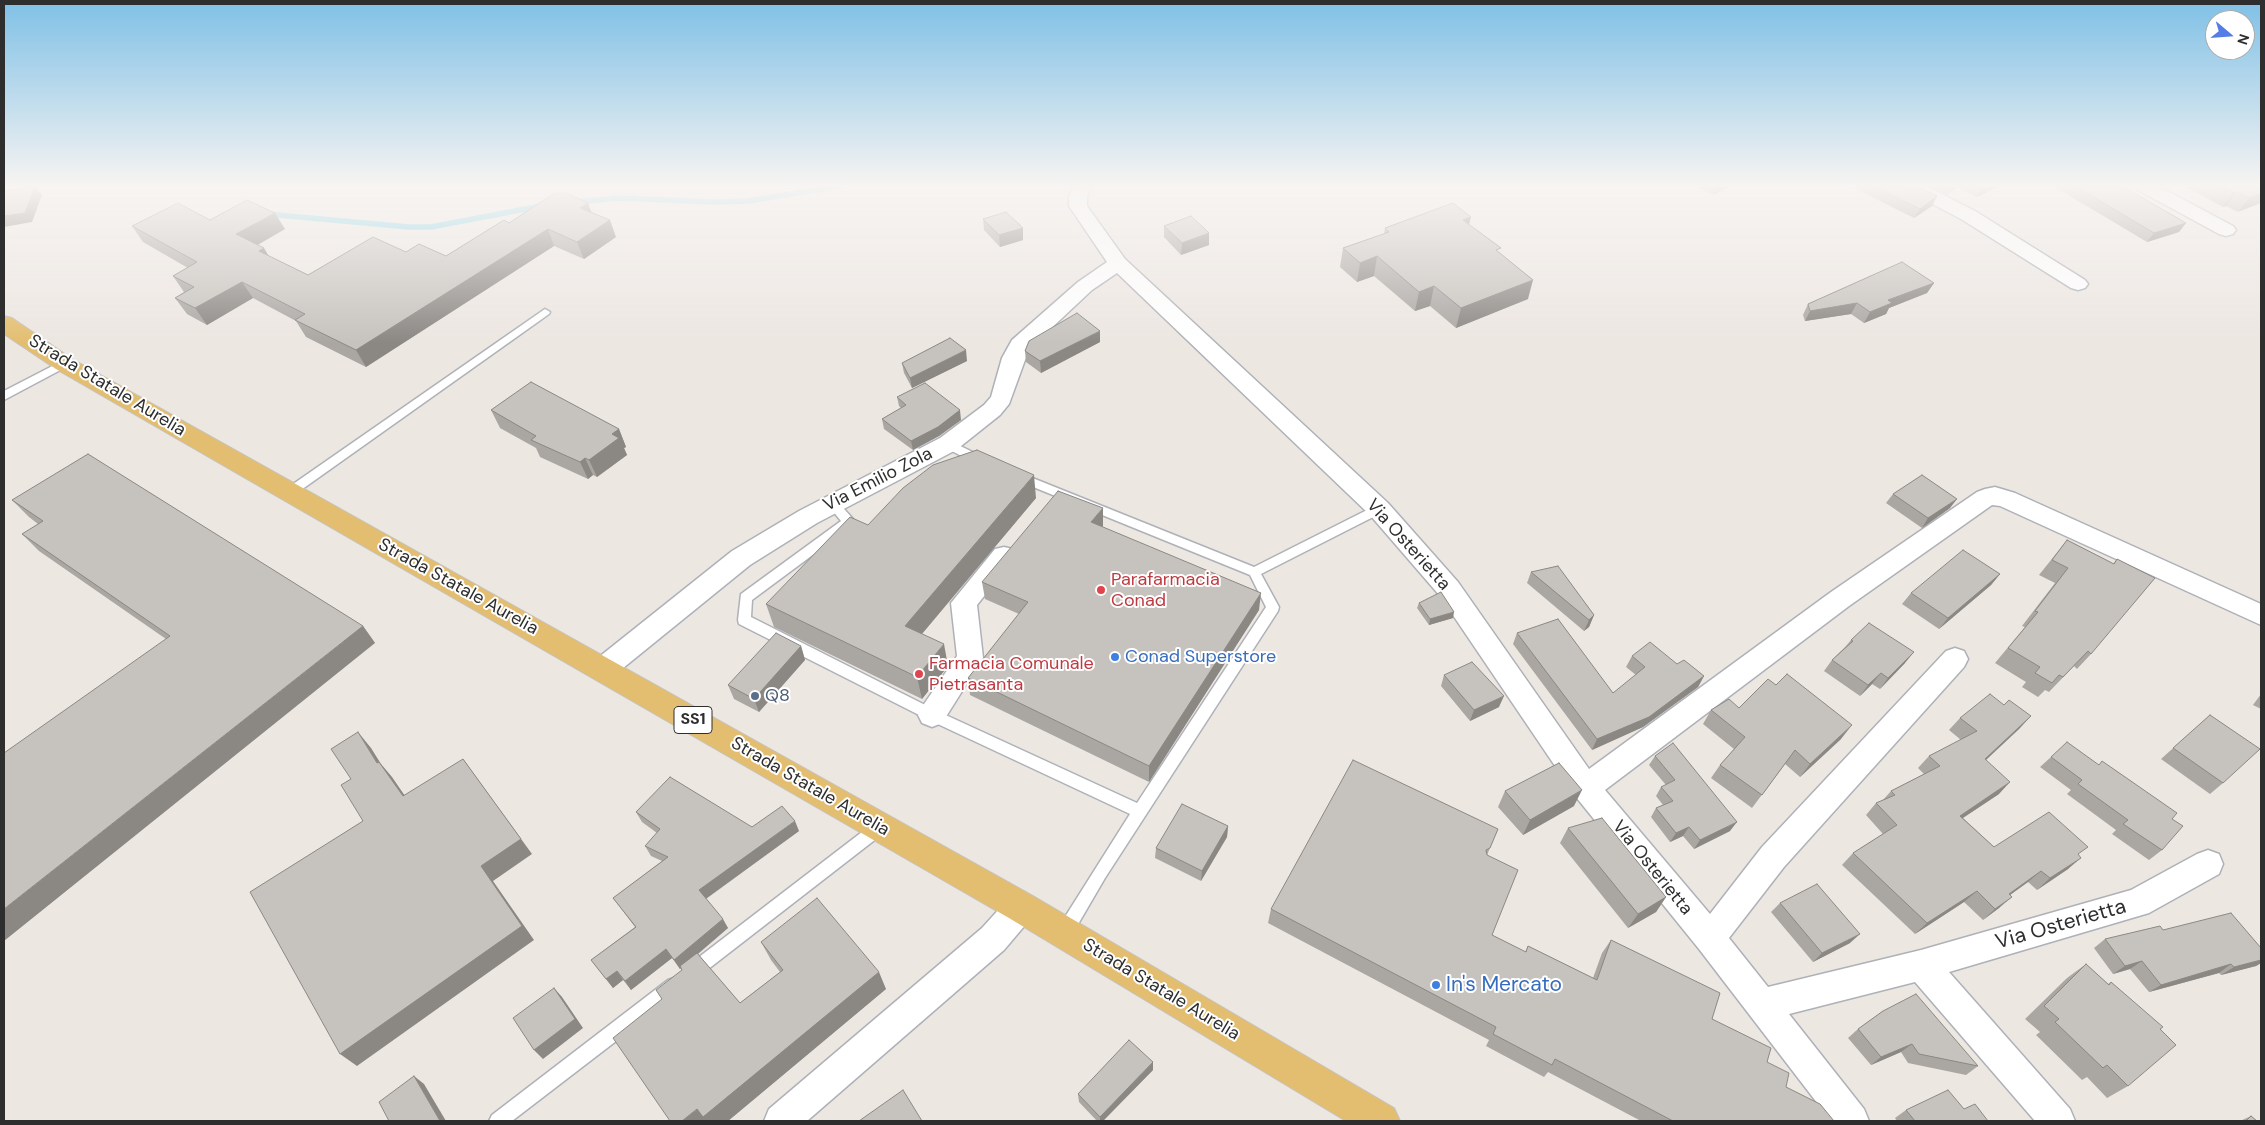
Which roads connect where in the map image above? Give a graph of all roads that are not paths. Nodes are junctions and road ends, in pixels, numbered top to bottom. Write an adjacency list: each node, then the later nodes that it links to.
1 (1101, 238): 3 (street, Via Osterietta)
2 (2005, 238): 4 (street)
3 (1118, 263): 9 (street, Via Emilio Zola); 13 (street, Via Osterietta)
4 (2078, 284)
5 (545, 312): 10 (lane)
6 (4, 323): 7 (main road, Strada Statale Aurelia / SS1)
7 (64, 364): 8 (lane); 10 (main road, Strada Statale Aurelia / SS1)
8 (4, 396)
9 (948, 444): 11 (lane); 12 (street, Via Emilio Zola)
10 (290, 492): 19 (main road, Strada Statale Aurelia / SS1)
11 (1057, 492): 14 (street); 16 (lane)
12 (833, 504): 19 (street, Via Emilio Zola); 20 (lane)
13 (1379, 509): 16 (lane); 21 (street, Via Osterietta)
14 (1039, 514)
15 (1020, 536): 20 (street)
16 (1254, 572): 22 (lane)
17 (2261, 615): 21 (street)
18 (1955, 659): 27 (street)
19 (603, 668): 23 (main road, Strada Statale Aurelia / SS1)
20 (932, 715): 22 (lane)
21 (1586, 788): 27 (street, Via Osterietta)
22 (1141, 812): 26 (lane)
23 (880, 827): 25 (main road, Strada Statale Aurelia / SS1); 30 (lane)
24 (2208, 864): 28 (street, Via Osterietta)
25 (1022, 907): 26 (main road, Strada Statale Aurelia / SS1); 31 (street)
26 (1064, 933): 32 (main road, Strada Statale Aurelia / SS1)
27 (1710, 938): 29 (street, Via Osterietta)
28 (1921, 965): 29 (street, Via Osterietta); 34 (street)
29 (1761, 1005): 33 (street, Via Osterietta)
30 (498, 1121)
31 (781, 1121)
32 (1381, 1121)
33 (1852, 1121)
34 (2058, 1121)

